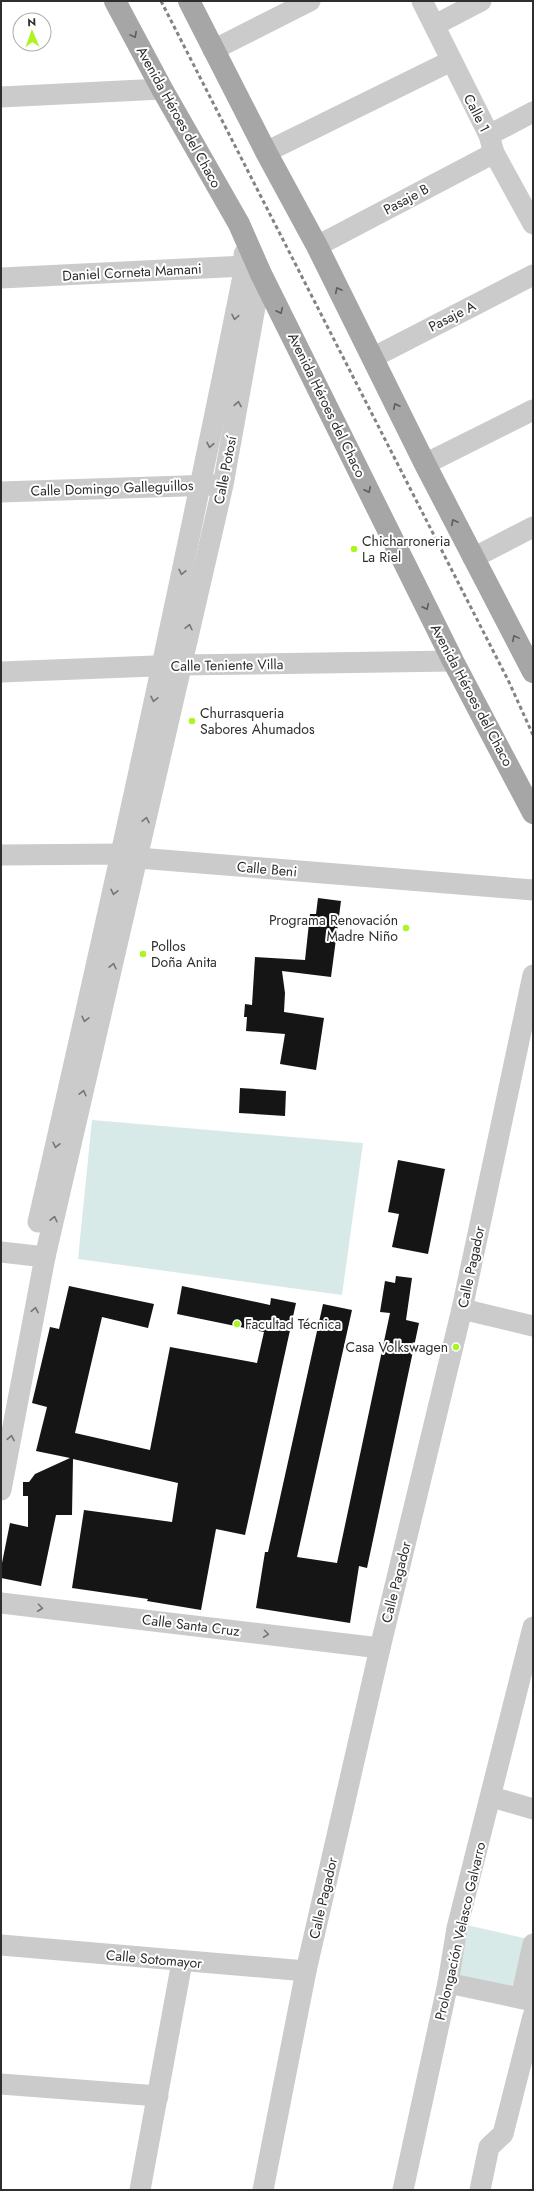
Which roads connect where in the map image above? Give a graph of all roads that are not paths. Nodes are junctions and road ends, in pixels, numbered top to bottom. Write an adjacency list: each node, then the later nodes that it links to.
1 (115, 1): 9 (main road, Avenida Héroes del Chaco, one-way to 9)
2 (189, 1): 7 (main road)
3 (310, 1): 7 (street)
4 (422, 1): 6 (street, Calle 1)
5 (481, 1): 6 (street)
6 (435, 25): 8 (street, Calle 1)
7 (213, 50): 13 (main road)
8 (451, 61): 12 (street, Calle 1); 13 (street)
9 (162, 89): 10 (street); 16 (main road, Avenida Héroes del Chaco)
10 (1, 97)
11 (533, 112): 12 (street, Pasaje B)
12 (491, 144): 14 (street, Calle 1); 15 (street, Pasaje B)
13 (266, 152): 15 (main road)
14 (533, 224)
15 (317, 246): 19 (main road, one-way to 15)
16 (253, 270): 18 (street, Daniel Corneta Mamani); 22 (street, one-way to 22); 23 (street, Calle Potosí, one-way to 16); 27 (main road, Avenida Héroes del Chaco, one-way to 27)
17 (533, 274): 19 (street, Pasaje A)
18 (1, 278)
19 (372, 358): 21 (main road, one-way to 19)
20 (533, 410): 21 (street)
21 (425, 464): 26 (main road, one-way to 21)
22 (202, 485): 23 (street, Calle Domingo Galleguillos); 24 (street, Calle Domingo Galleguillos); 28 (street, one-way to 28)
23 (223, 485): 28 (street, Calle Potosí, one-way to 23)
24 (1, 492)
25 (533, 527): 26 (street)
26 (473, 558): 29 (main road, one-way to 26)
27 (453, 661): 28 (street, Calle Teniente Villa); 31 (main road, Avenida Héroes del Chaco)
28 (170, 666): 30 (street, Calle Teniente Villa); 33 (street)
29 (533, 670)
30 (1, 672)
31 (533, 813)
32 (1, 855): 33 (street, Calle Beni)
33 (130, 856): 34 (street, Calle Beni); 37 (street)
34 (533, 890)
35 (533, 975): 38 (street, Calle Pagador)
36 (1, 1252): 37 (street)
37 (38, 1256): 40 (street); 41 (street, one-way to 37)
38 (462, 1309): 39 (street); 44 (street, Calle Pagador)
39 (533, 1326)
40 (1, 1411)
41 (1, 1490)
42 (1, 1603): 44 (street, Calle Santa Cruz, one-way to 44)
43 (533, 1627): 45 (street, Prolongación Velasco Galvarro)
44 (380, 1648): 50 (street, Calle Pagador)
45 (492, 1797): 46 (street); 51 (street, Prolongación Velasco Galvarro)
46 (533, 1809)
47 (533, 1944): 52 (street)
48 (1, 1945): 49 (street, Calle Sotomayor)
49 (182, 1962): 50 (street, Calle Sotomayor); 55 (street)
50 (306, 1971): 57 (street, Calle Pagador)
51 (448, 1983): 52 (street); 58 (street, Prolongación Velasco Galvarro)
52 (527, 1999)
53 (533, 2016): 59 (street)
54 (1, 2084): 55 (street)
55 (158, 2096): 56 (street)
56 (140, 2190)
57 (263, 2190)
58 (403, 2190)
59 (480, 2190)

